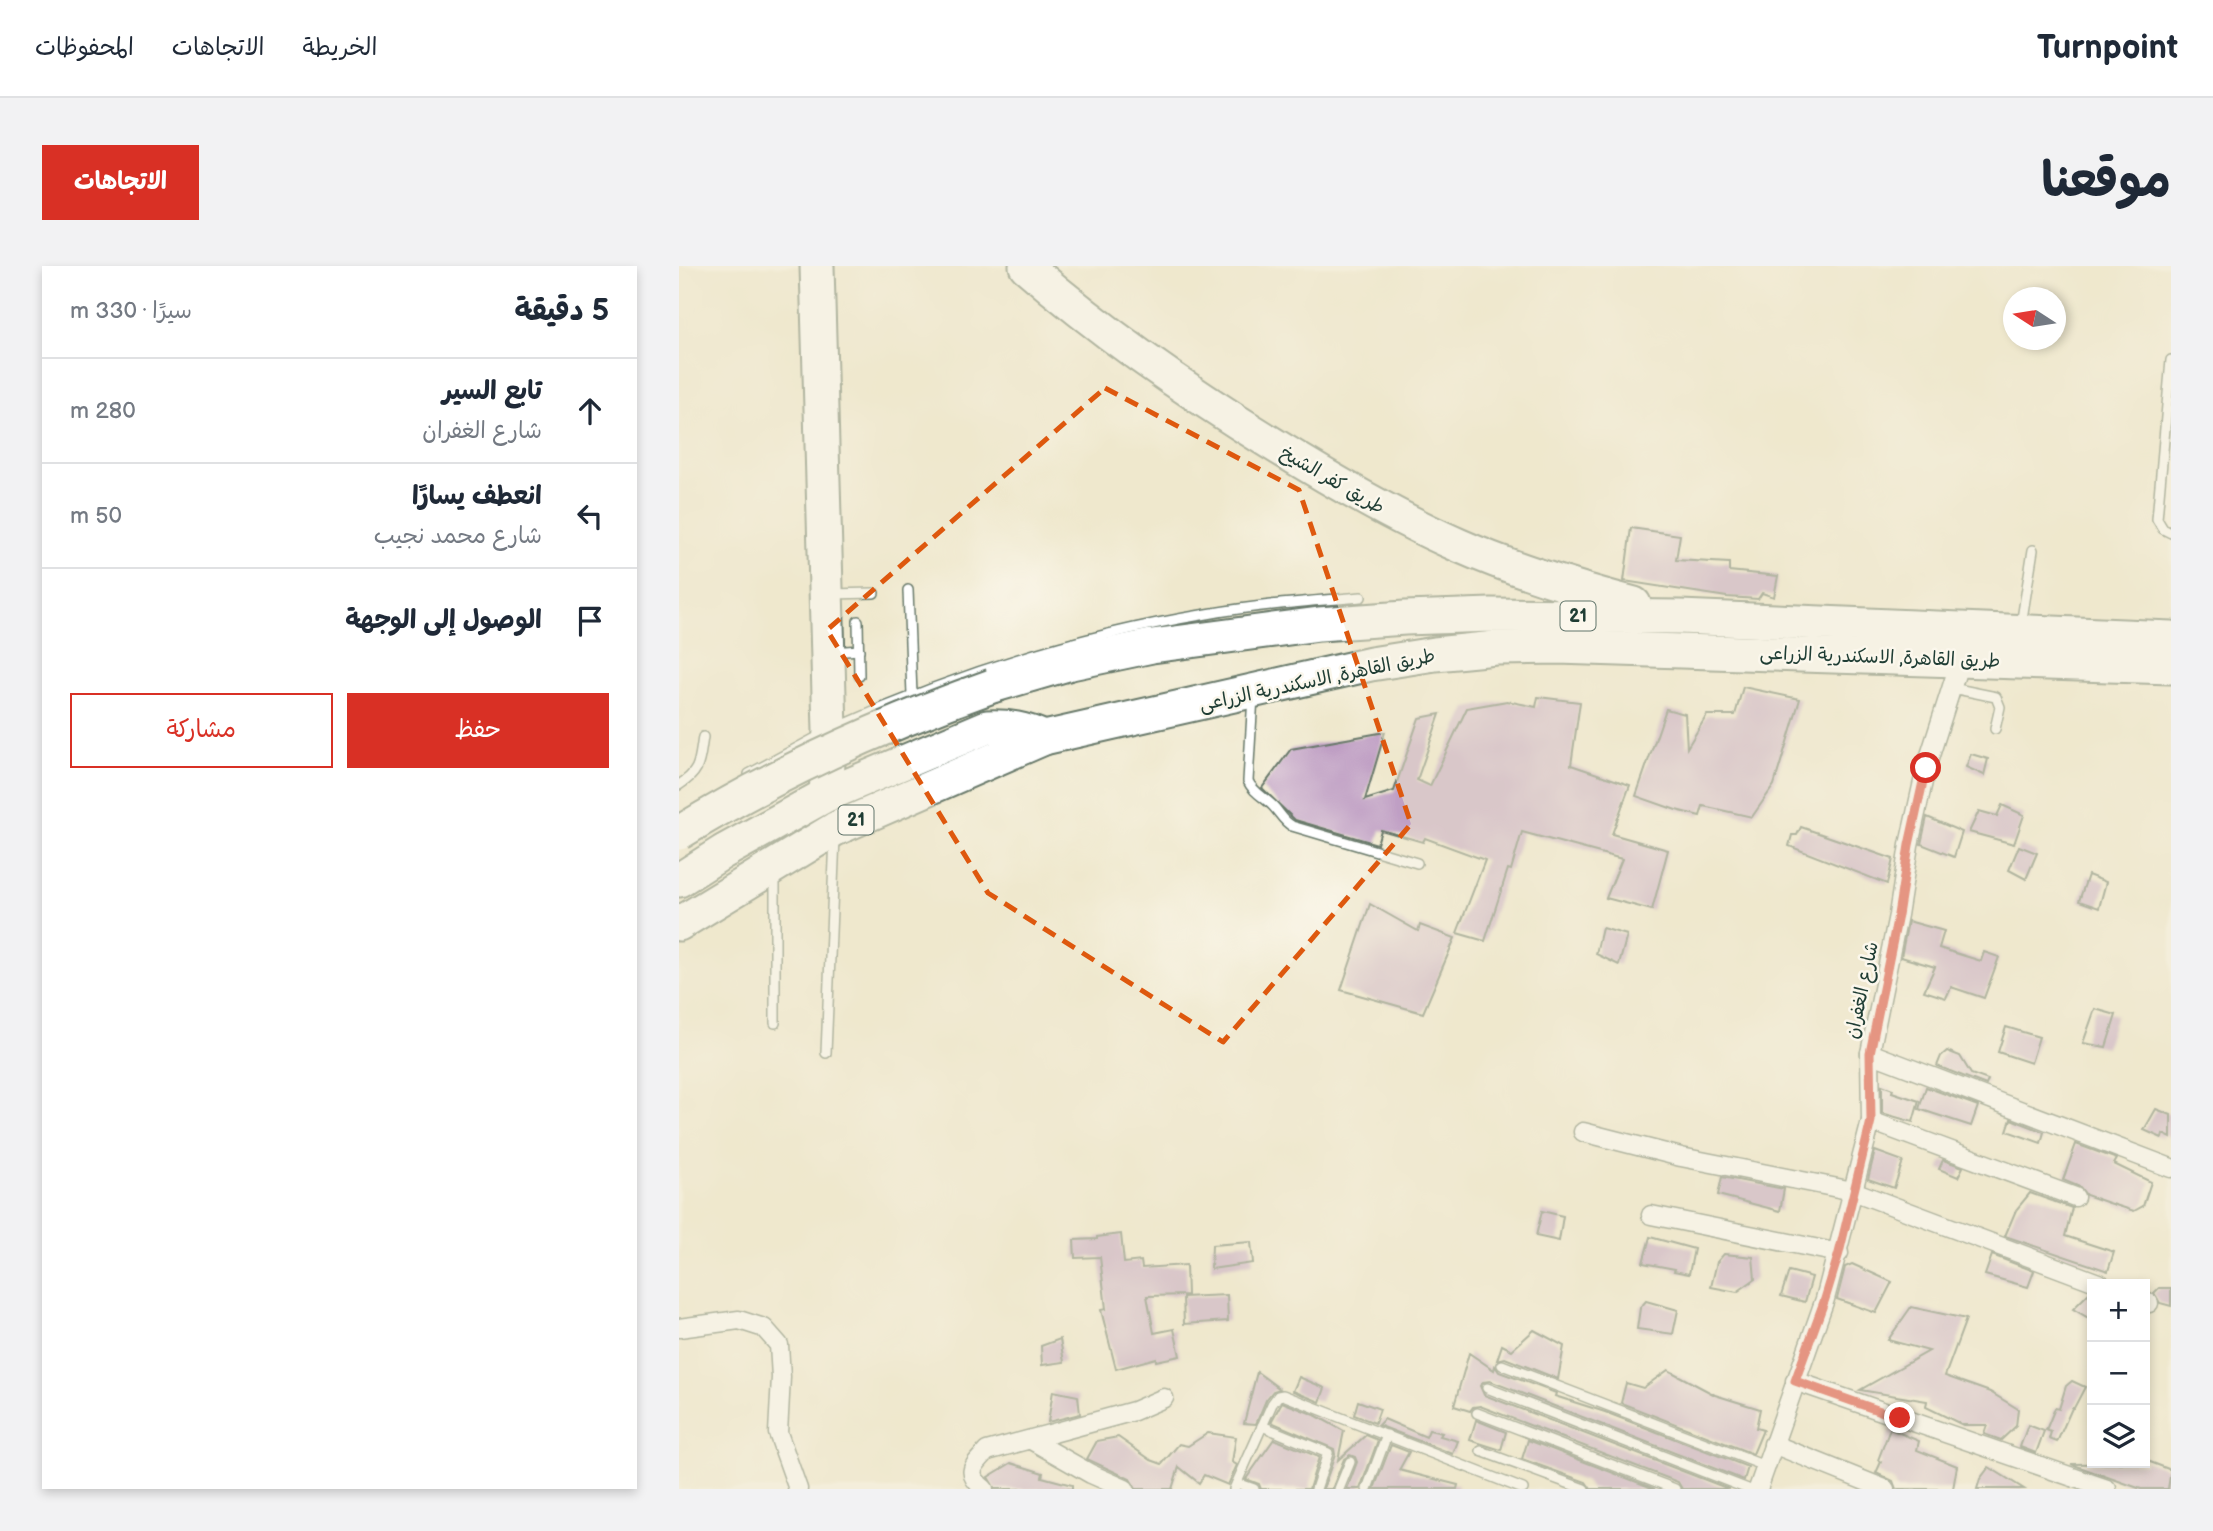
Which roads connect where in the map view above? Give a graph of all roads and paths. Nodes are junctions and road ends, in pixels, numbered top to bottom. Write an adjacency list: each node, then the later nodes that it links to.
1 (817, 266): 8 (highway)
2 (1026, 266): 10 (highway, طريق كفر الشيخ)
3 (2171, 360): 4 (lane)
4 (2171, 533)
5 (2033, 550): 12 (lane)
6 (908, 590): 19 (lane)
7 (874, 593): 8 (lane)
8 (825, 594): 14 (highway)
9 (1361, 597): 19 (lane)
10 (1680, 617): 12 (highway, طريق القاهرة, الاسكندرية الزراعى / 21); 28 (highway, طريق القاهرة, الاسكندرية الزراعى / 21, bridge)
11 (858, 621): 14 (lane)
12 (2020, 630): 13 (highway, طريق القاهرة, الاسكندرية الزراعى / 21)
13 (2171, 638)
14 (843, 651): 17 (lane); 21 (highway)
15 (2171, 667): 16 (highway, طريق القاهرة, الاسكندرية الزراعى / 21)
16 (1957, 673): 18 (highway, طريق القاهرة, الاسكندرية الزراعى / 21); 20 (lane); 35 (street, شارع الغفران)
17 (859, 676)
18 (1253, 691): 23 (highway, طريق القاهرة, الاسكندرية الزراعى / 21); 29 (lane)
19 (912, 695): 21 (lane)
20 (1995, 729)
21 (830, 730): 24 (lane); 26 (highway)
22 (703, 737): 25 (lane)
23 (1044, 738): 26 (highway); 27 (highway, طريق القاهرة, الاسكندرية الزراعى / 21)
24 (739, 780)
25 (679, 785)
26 (825, 796): 31 (highway)
27 (835, 829): 30 (highway, طريق القاهرة, الاسكندرية الزراعى / 21); 34 (lane)
28 (679, 833)
29 (1417, 863)
30 (775, 864): 32 (highway, طريق القاهرة, الاسكندرية الزراعى / 21); 33 (lane)
31 (679, 880)
32 (679, 924)
33 (775, 1023)
34 (826, 1052)
35 (1870, 1053): 36 (street, شارع الغفران); 38 (street)
36 (1871, 1121): 39 (street, شارع الغفران); 40 (street)
37 (1583, 1132): 39 (street)
38 (2171, 1168)
39 (1853, 1191): 42 (street, شارع الغفران); 43 (street)
40 (2075, 1196)
41 (1651, 1215): 42 (street)
42 (1839, 1253): 46 (street, شارع الغفران)
43 (2088, 1279)
44 (679, 1328): 58 (street)
45 (1502, 1366): 56 (lane)
46 (1795, 1381): 53 (street, شارع الغفران); 71 (street)
47 (1487, 1388): 68 (lane)
48 (1164, 1398): 52 (street)
49 (1477, 1413): 67 (lane)
50 (1262, 1426): 51 (lane); 57 (lane); 62 (lane)
51 (1387, 1435): 64 (lane); 65 (lane)
52 (1031, 1440): 59 (street); 60 (street)
53 (1773, 1444): 56 (street, شارع الغفران); 70 (street)
54 (1481, 1451): 66 (lane)
55 (1350, 1462): 63 (lane)
56 (1765, 1466): 69 (street, شارع الغفران)
57 (1236, 1486): 61 (lane)
58 (798, 1489)
59 (984, 1489)
60 (1125, 1489)
61 (1254, 1489)
62 (1316, 1489)
63 (1339, 1489)
64 (1367, 1489)
65 (1523, 1489)
66 (1584, 1489)
67 (1675, 1489)
68 (1748, 1489)
69 (1758, 1489)
70 (1885, 1489)
71 (2107, 1489)

